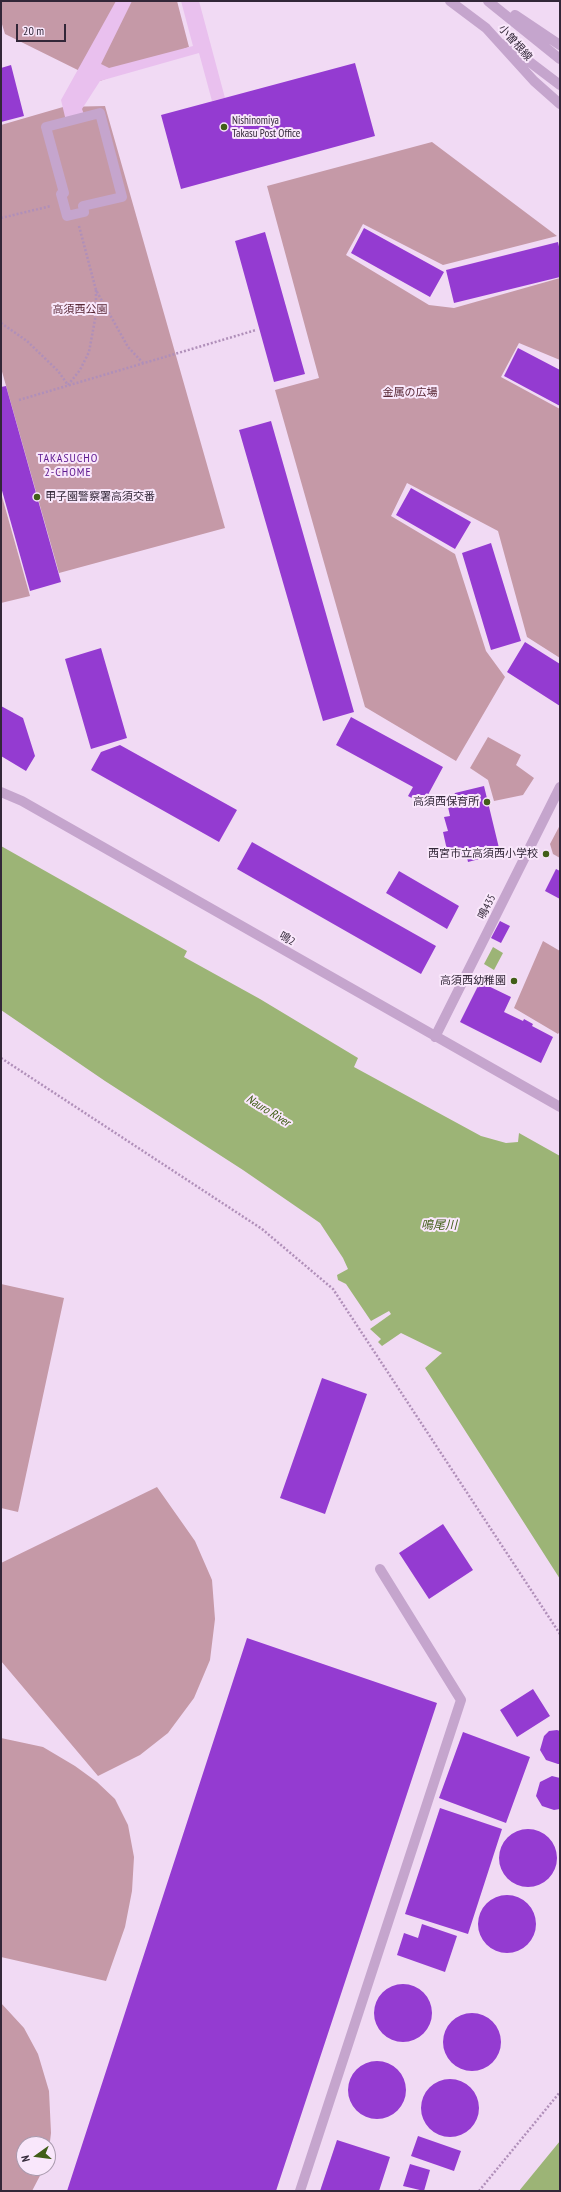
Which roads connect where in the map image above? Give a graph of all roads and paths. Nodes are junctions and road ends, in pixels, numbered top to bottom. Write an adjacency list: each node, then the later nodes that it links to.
1 (450, 1): 4 (street, 小曽根線)
2 (488, 1): 6 (street)
3 (493, 1): 5 (street, 小曽根線)
4 (486, 28): 7 (street); 8 (street, 小曽根線)
5 (560, 45)
6 (560, 59)
7 (560, 85)
8 (560, 104)
9 (63, 203): 10 (street); 10 (street); 11 (path)
10 (76, 214): 12 (path)
11 (1, 218)
12 (96, 290): 15 (path); 16 (path)
13 (1, 323): 16 (path)
14 (256, 330): 15 (path)
15 (143, 362): 16 (path)
16 (68, 385): 17 (path)
17 (19, 400)
18 (560, 787): 20 (street, 鳴435)
19 (1, 792): 20 (street, 鳴2)
20 (434, 1037): 22 (street, 鳴2)
21 (1, 1058): 24 (path)
22 (560, 1107)
23 (380, 1569): 26 (street)
24 (560, 1634)
25 (560, 2092): 27 (path)
26 (300, 2191)
27 (479, 2191)

